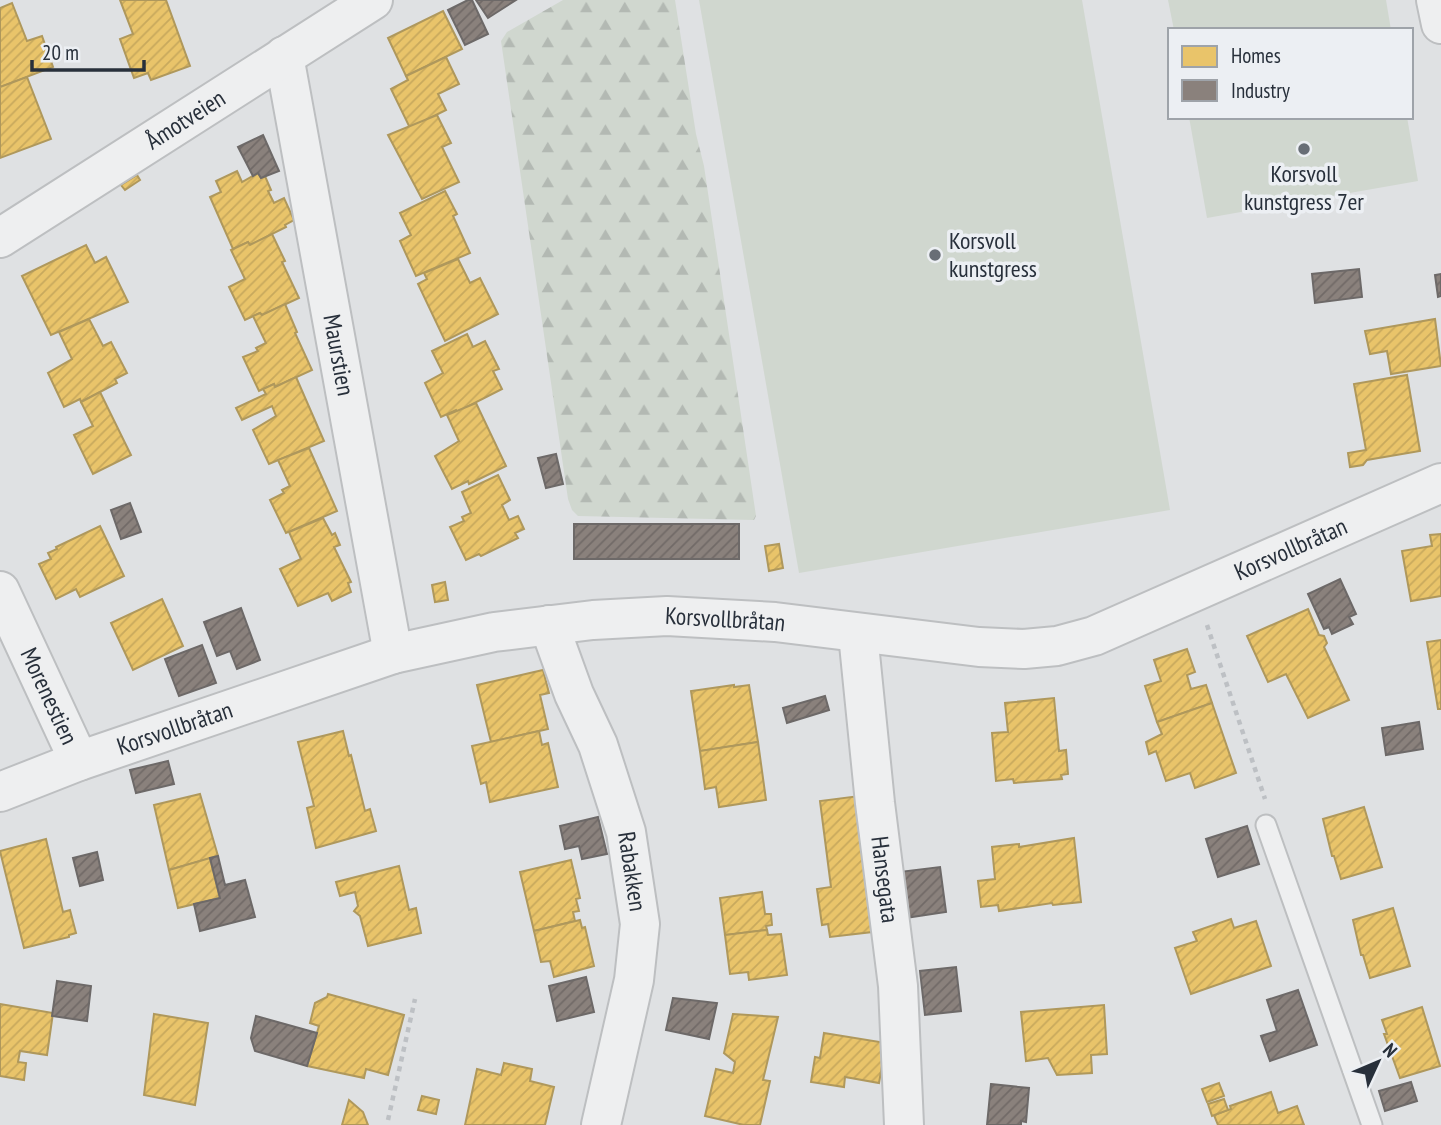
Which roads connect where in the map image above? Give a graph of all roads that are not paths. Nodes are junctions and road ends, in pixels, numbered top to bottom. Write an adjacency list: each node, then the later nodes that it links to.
1 (373, 0): 4 (street, Åmotveien)
2 (1436, 0): 3 (street)
3 (1441, 24)
4 (284, 56): 5 (street, Åmotveien); 10 (street, Maurstien)
5 (0, 238)
6 (1441, 483): 9 (street, Korsvollbråtan)
7 (0, 591): 11 (street, Morenestien)
8 (549, 625): 9 (street, Korsvollbråtan); 10 (street, Korsvollbråtan); 14 (street, Rabakken)
9 (858, 634): 15 (street, Hansegata)
10 (393, 654): 11 (street, Korsvollbråtan)
11 (79, 761): 12 (street, Korsvollbråtan)
12 (0, 792)
13 (1266, 825): 16 (lane)
14 (601, 1125)
15 (904, 1125)
16 (1372, 1125)

